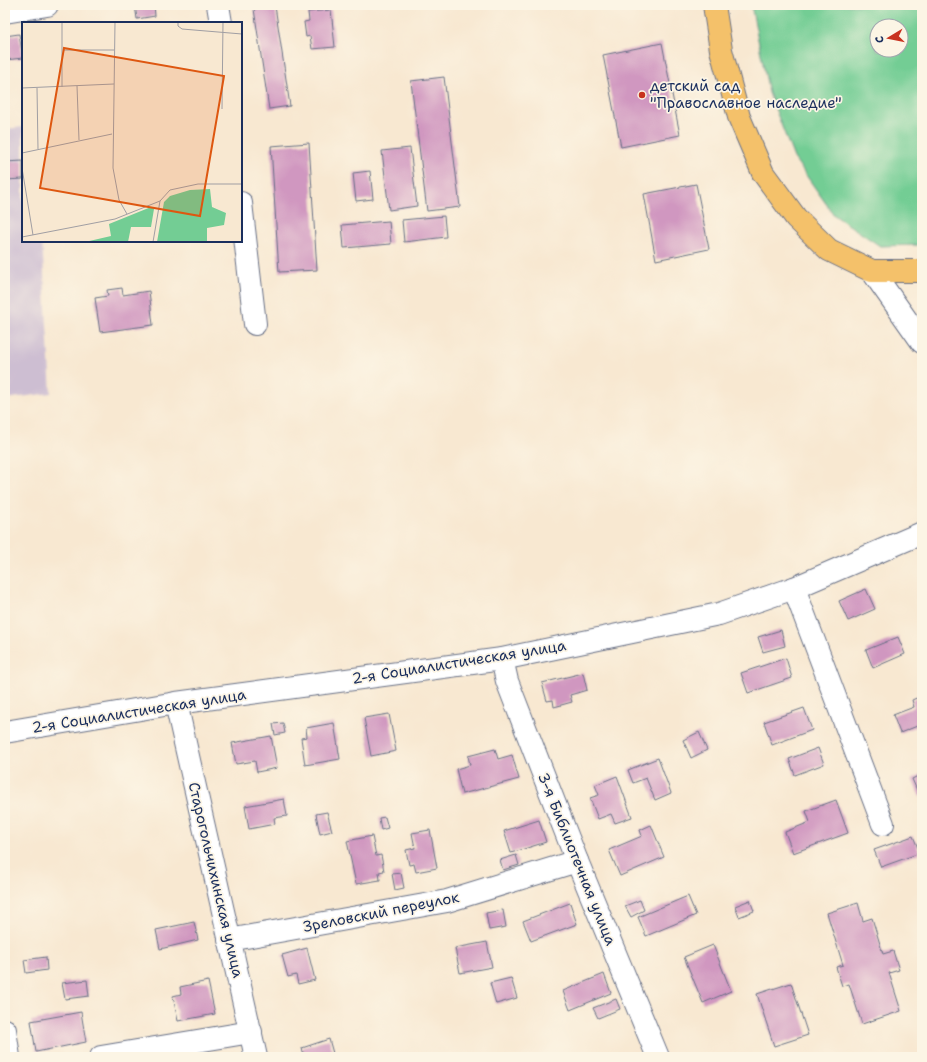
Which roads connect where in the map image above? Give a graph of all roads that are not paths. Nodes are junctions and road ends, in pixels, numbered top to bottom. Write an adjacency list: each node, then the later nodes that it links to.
1 (47, 5): 4 (street)
2 (218, 5): 5 (street)
3 (714, 5): 7 (main road)
4 (5, 12)
5 (220, 22)
6 (242, 212): 9 (street)
7 (872, 271): 8 (main road); 10 (street)
8 (922, 271)
9 (255, 324)
10 (922, 342)
11 (922, 533): 12 (street, 2-я Социалистическая улица)
12 (794, 588): 13 (street, 2-я Социалистическая улица); 16 (street)
13 (502, 658): 14 (street, 2-я Социалистическая улица); 17 (street, 3-я Библиотечная улица)
14 (176, 704): 15 (street, 2-я Социалистическая улица); 18 (street, Старогольчихинская улица)
15 (5, 732)
16 (884, 824)
17 (577, 861): 18 (street, Зреловский переулок); 24 (street, 3-я Библиотечная улица)
18 (229, 940): 20 (street, Старогольчихинская улица)
19 (5, 1030): 21 (street)
20 (251, 1032): 22 (street); 23 (street, Старогольчихинская улица)
21 (9, 1057)
22 (101, 1057)
23 (256, 1057)
24 (658, 1057)

